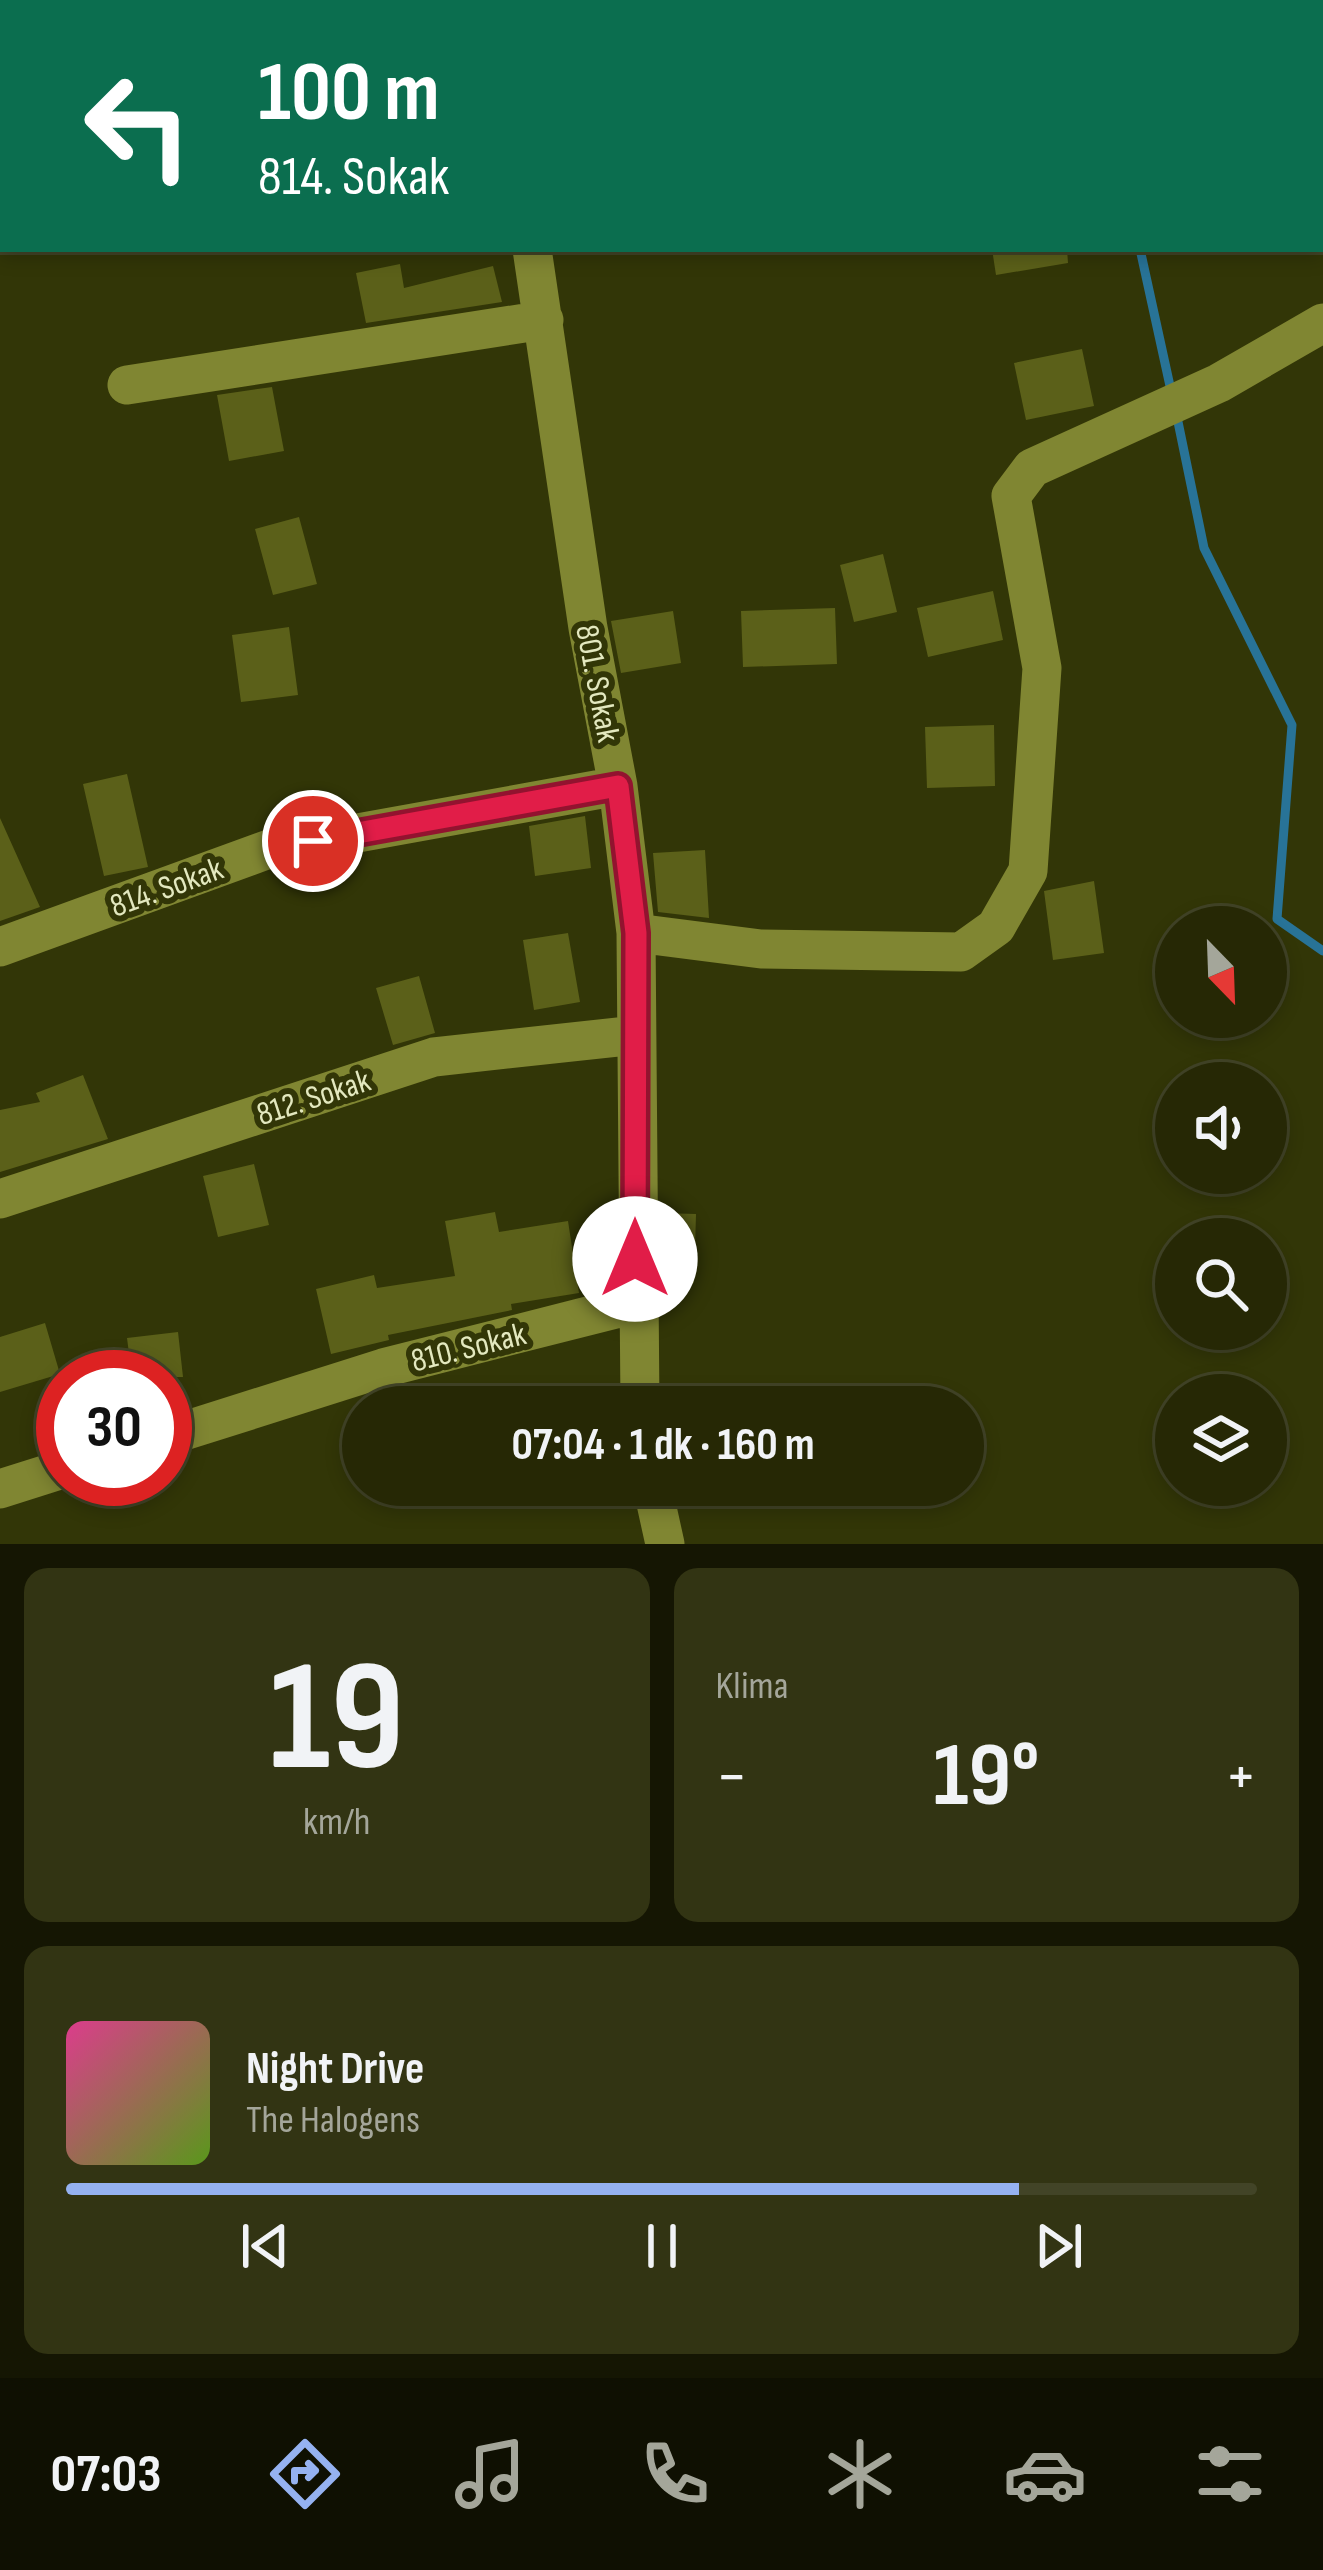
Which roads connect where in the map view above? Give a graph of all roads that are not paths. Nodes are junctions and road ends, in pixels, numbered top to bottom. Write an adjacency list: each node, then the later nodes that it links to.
1 (533, 252): 2 (street, 801. Sokak)
2 (544, 320): 4 (street); 5 (street, 801. Sokak)
3 (1323, 323): 6 (street)
4 (127, 386)
5 (618, 786): 6 (street, 801. Sokak); 7 (street, 814. Sokak)
6 (636, 933): 8 (street, 801. Sokak)
7 (0, 947)
8 (636, 1035): 9 (street, 812. Sokak); 10 (street, 801. Sokak)
9 (0, 1199)
10 (635, 1304): 11 (street, 801. Sokak); 12 (street, 810. Sokak)
11 (639, 1386)
12 (192, 1428)
13 (36, 1478): 14 (street)
14 (0, 1489)
15 (657, 1506): 16 (street)
16 (665, 1544)

